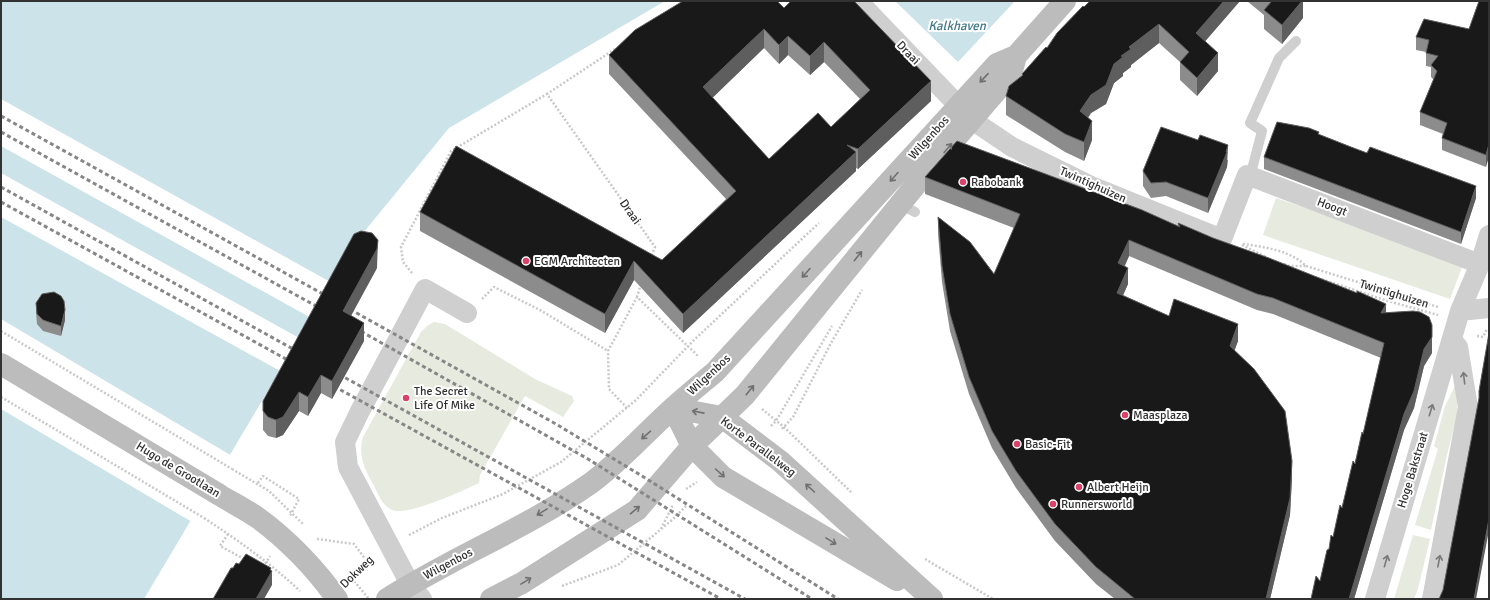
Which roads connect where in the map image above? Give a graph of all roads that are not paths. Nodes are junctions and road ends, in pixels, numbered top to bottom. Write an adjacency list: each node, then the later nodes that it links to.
1 (858, 1): 4 (street, Draai)
2 (1065, 1): 4 (main road)
3 (1296, 41): 5 (lane)
4 (965, 113): 5 (street, Twintighuizen); 13 (main road, Wilgenbos, one-way to 13); 14 (main road, Wilgenbos, one-way to 4)
5 (1250, 177): 7 (street, Hoogt)
6 (1489, 235): 7 (street, Hoge Bakstraat)
7 (1480, 264): 9 (street, Hoge Bakstraat)
8 (1489, 308): 9 (street)
9 (1460, 311): 11 (street, Hoge Bakstraat)
10 (467, 313): 16 (street, Wilgenbos)
11 (1452, 340): 21 (street, Hoge Bakstraat, one-way to 11); 22 (street, one-way to 11)
12 (1, 364): 17 (main road, Hugo de Grootlaan, bridge)
13 (673, 408): 14 (main road, Korte Parallelweg, one-way to 13); 15 (main road, Korte Parallelweg); 16 (main road, Wilgenbos, one-way to 16)
14 (722, 417): 15 (main road, Wilgenbos); 20 (main road, Korte Parallelweg, one-way to 14)
15 (692, 446): 19 (main road, Wilgenbos, one-way to 15); 20 (main road, Korte Parallelweg, one-way to 20)
16 (416, 592): 18 (main road)
17 (337, 599)
18 (387, 599)
19 (492, 599)
20 (931, 599)
21 (1375, 599)
22 (1432, 599)

